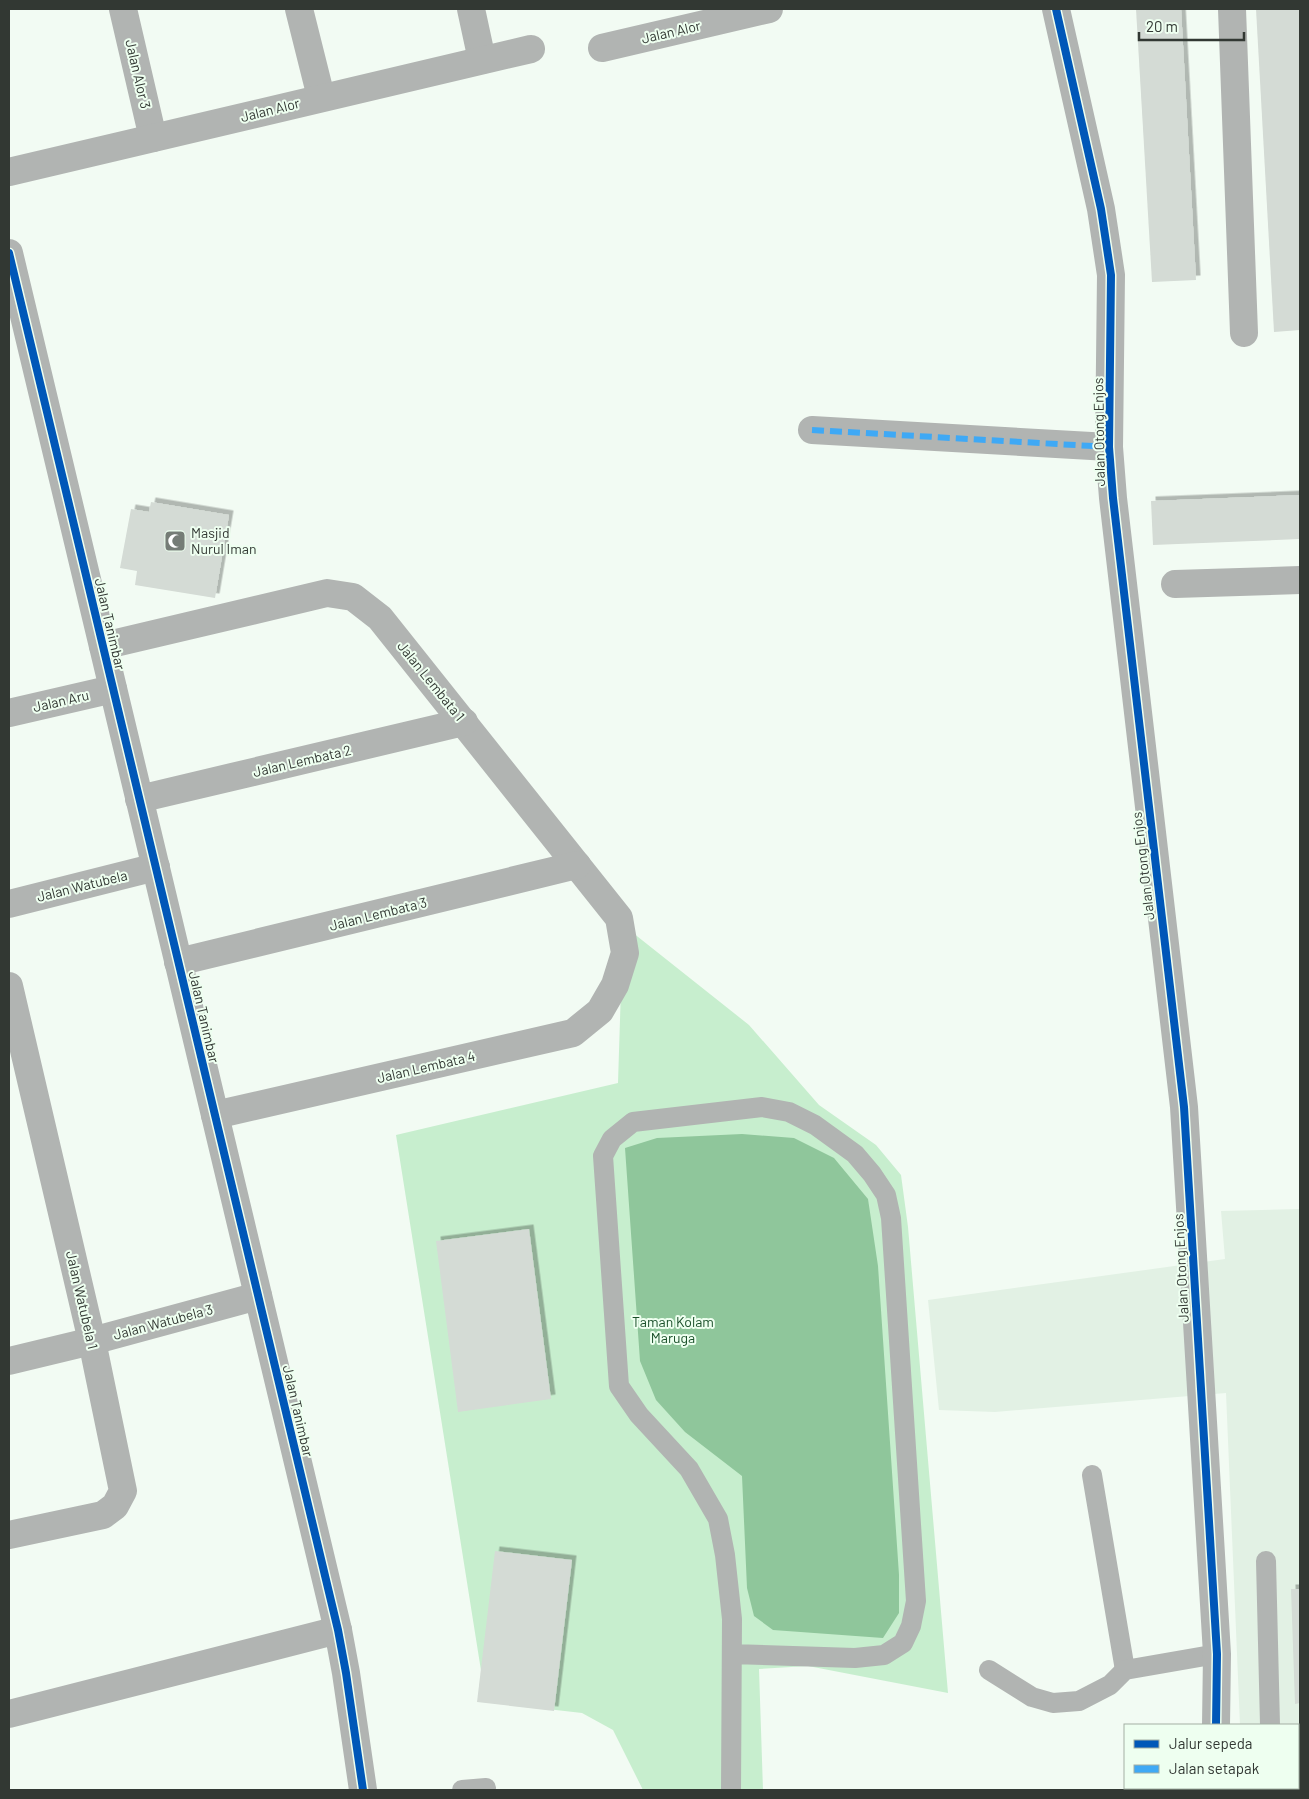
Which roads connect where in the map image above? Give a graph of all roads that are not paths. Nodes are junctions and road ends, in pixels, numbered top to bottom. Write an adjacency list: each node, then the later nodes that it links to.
1 (123, 9): 11 (street, Jalan Alor 3)
2 (299, 9): 10 (street)
3 (471, 9): 9 (street)
4 (769, 9): 7 (street, Jalan Alor)
5 (1056, 9): 16 (street, Jalan Otong Enjos)
6 (1232, 9): 14 (street)
7 (602, 48)
8 (531, 49): 9 (street, Jalan Alor)
9 (482, 60): 10 (street, Jalan Alor)
10 (321, 97): 11 (street, Jalan Alor)
11 (154, 138): 12 (street, Jalan Alor)
12 (9, 172)
13 (9, 253): 19 (street, Jalan Tanimbar)
14 (1244, 334)
15 (812, 430): 16 (street)
16 (1109, 447): 39 (street, Jalan Otong Enjos)
17 (1300, 580): 18 (street)
18 (1175, 584)
19 (103, 646): 20 (street, Jalan Tanimbar); 22 (street, Jalan Lembata 1)
20 (113, 689): 21 (street, Jalan Aru); 23 (street, Jalan Tanimbar)
21 (9, 713)
22 (464, 722): 23 (street, Jalan Lembata 2); 24 (street, Jalan Lembata 1)
23 (139, 799): 25 (street, Jalan Tanimbar)
24 (578, 865): 27 (street, Jalan Lembata 3); 28 (street, Jalan Lembata 1)
25 (156, 867): 26 (street, Jalan Watubela); 27 (street, Jalan Tanimbar)
26 (9, 904)
27 (178, 962): 30 (street, Jalan Tanimbar)
28 (615, 985): 30 (street, Jalan Lembata 4)
29 (9, 986): 32 (street, Jalan Watubela 1)
30 (215, 1115): 31 (street, Jalan Tanimbar)
31 (258, 1296): 32 (street, Jalan Watubela 3); 37 (street, Jalan Tanimbar)
32 (92, 1341): 33 (street, Jalan Watubela 3); 35 (street, Jalan Watubela 1)
33 (9, 1361)
34 (1092, 1475): 41 (lane)
35 (9, 1535)
36 (1266, 1561): 44 (lane)
37 (338, 1630): 42 (street); 46 (street, Jalan Tanimbar)
38 (732, 1654): 38 (lane); 48 (lane)
39 (1216, 1654): 41 (lane); 43 (street, Jalan Otong Enjos)
40 (989, 1670): 41 (lane)
41 (1125, 1670)
42 (9, 1714)
43 (1216, 1724)
44 (1270, 1724)
45 (486, 1788): 47 (lane)
46 (363, 1790)
47 (462, 1790)
48 (731, 1790)

